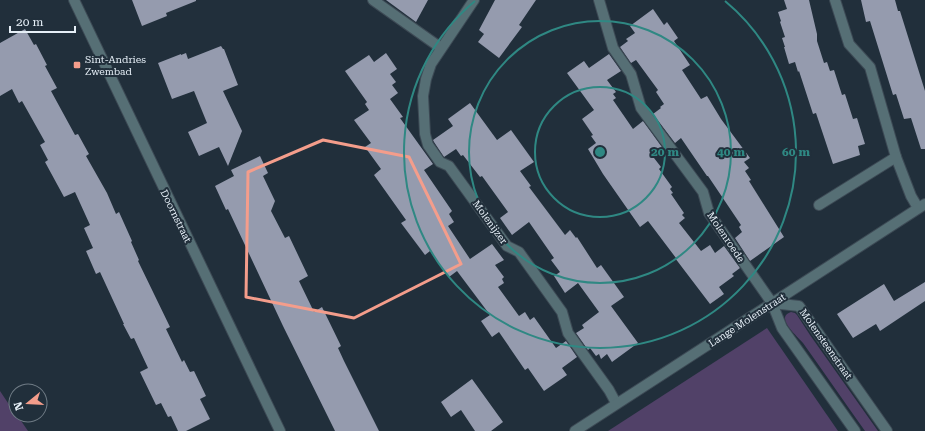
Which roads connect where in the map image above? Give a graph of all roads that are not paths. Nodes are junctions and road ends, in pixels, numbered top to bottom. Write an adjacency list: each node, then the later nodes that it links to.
1 (74, 0): 12 (street, Doornstraat)
2 (373, 0): 6 (street)
3 (474, 0): 6 (street, Molenijzer)
4 (599, 0): 10 (street, Molenroede)
5 (835, 0): 7 (street, Lange Molenstraat)
6 (441, 48): 11 (street, Molenijzer)
7 (896, 157): 8 (street); 9 (street, Lange Molenstraat)
8 (819, 205)
9 (922, 206): 10 (street, Lange Molenstraat)
10 (772, 303): 11 (street, Lange Molenstraat); 14 (street); 15 (street, Molensteenstraat)
11 (616, 403): 13 (street, Lange Molenstraat)
12 (280, 431)
13 (575, 431)
14 (855, 431)
15 (887, 431)

